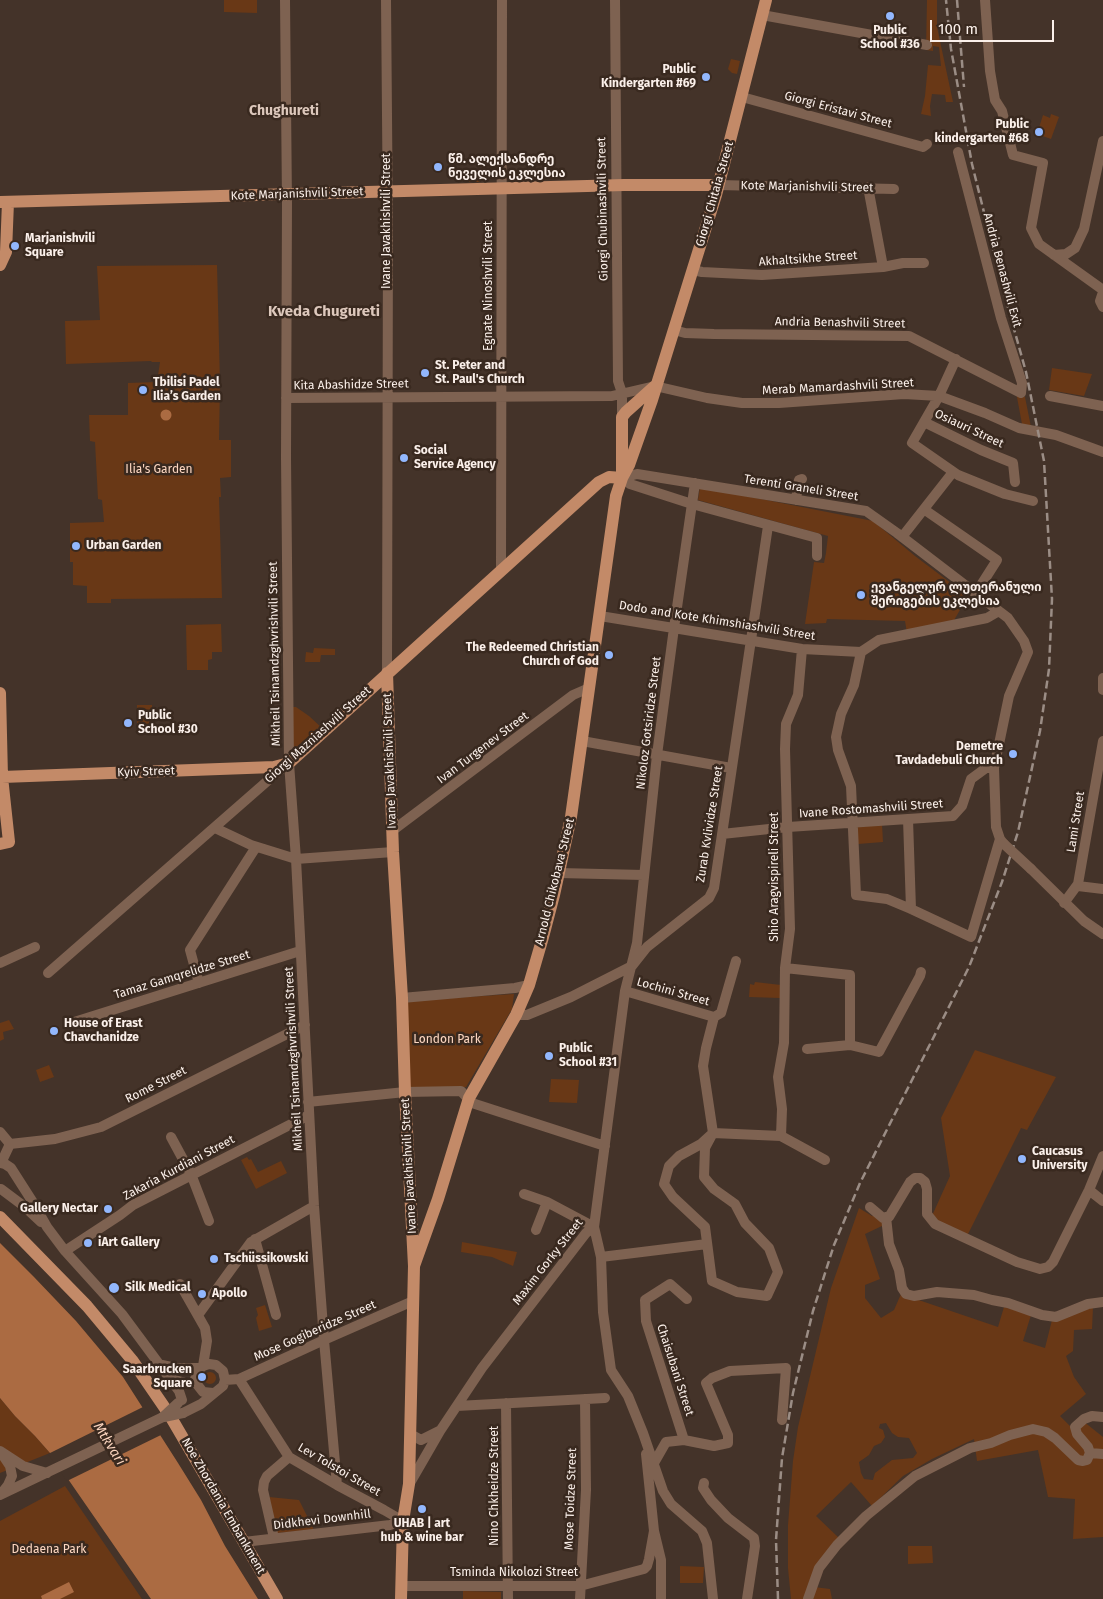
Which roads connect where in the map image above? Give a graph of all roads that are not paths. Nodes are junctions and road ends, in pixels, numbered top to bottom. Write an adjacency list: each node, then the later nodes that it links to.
1 (285, 0): 19 (street, Mikheil Tsinamdzghvrishvili Street)
2 (386, 0): 18 (street, Ivane Javakhishvili Street)
3 (502, 0): 16 (street, Egnate Ninoshvili Street)
4 (615, 0): 13 (street, Giorgi Chubinashvili Street)
5 (766, 0): 7 (main road, Giorgi Chitaia Street)
6 (985, 0): 21 (street)
7 (762, 15): 8 (street); 9 (main road, Giorgi Chitaia Street)
8 (927, 45)
9 (742, 97): 11 (street, Giorgi Eristavi Street); 14 (main road, Giorgi Chitaia Street)
10 (1103, 141): 21 (street)
11 (928, 144)
12 (958, 152): 32 (street, Andria Benashvili Exit)
13 (615, 185): 14 (main road, Kote Marjanishvili Street); 16 (main road, Kote Marjanishvili Street); 31 (street, Giorgi Chubinashvili Street)
14 (718, 185): 15 (street, Kote Marjanishvili Street); 25 (main road, Giorgi Chitaia Street)
15 (868, 187): 17 (street, Kote Marjanishvili Street); 24 (street)
16 (501, 188): 18 (main road, Kote Marjanishvili Street); 33 (street, Egnate Ninoshvili Street)
17 (894, 188)
18 (388, 191): 19 (main road, Kote Marjanishvili Street); 36 (street, Ivane Javakhishvili Street)
19 (287, 194): 20 (main road, Kote Marjanishvili Street); 37 (street, Mikheil Tsinamdzghvrishvili Street)
20 (4, 202): 22 (main road)
21 (1054, 255): 26 (street)
22 (1, 263)
23 (924, 263): 24 (street, Akhaltsikhe Street)
24 (883, 267): 25 (street, Akhaltsikhe Street)
25 (693, 270): 28 (main road, Giorgi Chitaia Street)
26 (1103, 291): 27 (street)
27 (1103, 307)
28 (674, 330): 29 (street, Andria Benashvili Street); 30 (main road, Giorgi Chitaia Street)
29 (956, 359): 32 (street, Andria Benashvili Street); 34 (street)
30 (655, 386): 31 (street, Kita Abashidze Street); 34 (street, Merab Mamardashvili Street); 39 (main road, Giorgi Chitaia Street); 41 (main road, Giorgi Chitaia Street)
31 (622, 393): 33 (street, Kita Abashidze Street); 39 (street, Giorgi Chubinashvili Street)
32 (1022, 393)
33 (502, 396): 36 (street, Kita Abashidze Street); 56 (street, Egnate Ninoshvili Street)
34 (939, 396): 40 (street); 42 (street, Merab Mamardashvili Street)
35 (1050, 396): 38 (street)
36 (388, 397): 37 (street, Kita Abashidze Street); 64 (street, Ivane Javakhishvili Street)
37 (286, 398): 72 (street, Mikheil Tsinamdzghvrishvili Street)
38 (1103, 406)
39 (625, 417): 41 (main road); 43 (main road)
40 (924, 422): 44 (street); 47 (street, Osiauri Street)
41 (639, 430): 43 (main road, Giorgi Chitaia Street)
42 (1103, 452)
43 (627, 464): 45 (street, Terenti Graneli Street); 45 (main road, Giorgi Mazniashvili Street); 48 (street, Terenti Graneli Street)
44 (954, 472): 50 (street); 52 (street)
45 (616, 477): 51 (street); 56 (main road, Giorgi Mazniashvili Street); 59 (main road, Arnold Chikobava Street)
46 (802, 479): 49 (street)
47 (1015, 482)
48 (695, 483): 49 (street, Terenti Graneli Street); 51 (street, Nikoloz Gotsiridze Street)
49 (796, 500): 54 (street, Terenti Graneli Street)
50 (1032, 501)
51 (692, 504): 53 (street); 60 (street, Nikoloz Gotsiridze Street)
52 (924, 510): 54 (street); 57 (street)
53 (768, 526): 55 (street); 61 (street, Zurab Kvlividze Street)
54 (902, 537): 57 (street, Terenti Graneli Street)
55 (817, 556)
56 (501, 572): 64 (main road, Giorgi Mazniashvili Street)
57 (976, 593): 58 (street, Terenti Graneli Street)
58 (999, 610): 63 (street); 74 (street, Terenti Graneli Street)
59 (600, 616): 60 (street, Dodo and Kote Khimshiashvili Street); 66 (main road, Arnold Chikobava Street)
60 (674, 628): 61 (street, Dodo and Kote Khimshiashvili Street); 71 (street, Nikoloz Gotsiridze Street)
61 (751, 640): 62 (street, Dodo and Kote Khimshiashvili Street); 73 (street, Zurab Kvlividze Street)
62 (802, 649): 63 (street, Dodo and Kote Khimshiashvili Street); 79 (street, Shio Aragvispireli Street)
63 (861, 652): 78 (street)
64 (387, 673): 72 (main road, Giorgi Mazniashvili Street); 81 (main road, Ivane Javakhishvili Street)
65 (1103, 678): 67 (street)
66 (589, 688): 69 (main road, Arnold Chikobava Street); 81 (street, Ivan Turgenev Street)
67 (1103, 690)
68 (0, 693): 75 (main road)
69 (582, 741): 71 (street); 88 (main road, Arnold Chikobava Street)
70 (1103, 741): 76 (street, Lami Street)
71 (657, 755): 73 (street); 89 (street, Nikoloz Gotsiridze Street)
72 (289, 763): 75 (main road, Kyiv Street); 80 (street, Giorgi Mazniashvili Street); 87 (street, Mikheil Tsinamdzghvrishvili Street)
73 (732, 768): 82 (street, Zurab Kvlividze Street)
74 (994, 768): 77 (street, Ivane Rostomashvili Street); 83 (street)
75 (2, 777): 84 (main road)
76 (1099, 781): 90 (street, Lami Street)
77 (908, 819): 78 (street, Ivane Rostomashvili Street); 93 (street)
78 (852, 823): 79 (street, Ivane Rostomashvili Street); 93 (street)
79 (788, 827): 82 (street, Ivane Rostomashvili Street); 100 (street, Shio Aragvispireli Street)
80 (215, 828): 85 (street); 102 (street, Giorgi Mazniashvili Street)
81 (392, 831): 86 (main road, Ivane Javakhishvili Street)
82 (722, 834): 99 (street, Zurab Kvlividze Street)
83 (1002, 841): 92 (street, bridge); 93 (street)
84 (4, 843)
85 (256, 846): 87 (street); 103 (street)
86 (393, 852): 87 (street); 106 (main road, Ivane Javakhishvili Street)
87 (296, 859): 96 (street, Mikheil Tsinamdzghvrishvili Street)
88 (559, 873): 89 (street); 104 (main road, Arnold Chikobava Street)
89 (644, 875): 99 (street, Nikoloz Gotsiridze Street)
90 (1078, 886): 91 (street); 92 (street)
91 (1103, 889)
92 (1064, 902): 94 (street)
93 (912, 909)
94 (1103, 934)
95 (35, 947): 98 (street)
96 (300, 951): 103 (street, Tamaz Gamqrelidze Street); 110 (street, Mikheil Tsinamdzghvrishvili Street)
97 (736, 961): 108 (street)
98 (0, 962)
99 (632, 966): 105 (street, Maxim Gorky Street); 107 (street, Zurab Kvlividze Street)
100 (785, 968): 111 (street); 119 (street, Shio Aragvispireli Street)
101 (920, 972): 111 (street)
102 (48, 973)
103 (199, 983): 109 (street, Tamaz Gamqrelidze Street)
104 (529, 985): 106 (street); 107 (main road, Arnold Chikobava Street)
105 (626, 990): 108 (street, Lochini Street); 122 (street, Maxim Gorky Street)
106 (402, 998): 113 (main road, Ivane Javakhishvili Street)
107 (516, 1015): 114 (main road, Arnold Chikobava Street)
108 (714, 1016): 118 (street)
109 (71, 1023)
110 (305, 1025): 115 (street, Mikheil Tsinamdzghvrishvili Street); 121 (street, Rome Street)
111 (850, 1045): 112 (street)
112 (807, 1049)
113 (405, 1092): 114 (street); 115 (street); 142 (main road, Ivane Javakhishvili Street)
114 (469, 1098): 122 (street); 139 (main road, Arnold Chikobava Street)
115 (308, 1102): 116 (street, Mikheil Tsinamdzghvrishvili Street)
116 (309, 1115): 127 (street, Zakaria Kurdiani Street); 133 (street, Mikheil Tsinamdzghvrishvili Street)
117 (0, 1132): 121 (street)
118 (713, 1133): 119 (street); 144 (street); 144 (street)
119 (781, 1136): 124 (street)
120 (171, 1137): 127 (street)
121 (10, 1144): 125 (street)
122 (605, 1146): 140 (street, Maxim Gorky Street)
123 (1103, 1156): 129 (street)
124 (825, 1160)
125 (1, 1163): 126 (street)
126 (13, 1171): 128 (street); 138 (street)
127 (191, 1174): 137 (street); 145 (street, Zakaria Kurdiani Street)
128 (1, 1189): 138 (street)
129 (1089, 1190): 131 (street); 136 (street)
130 (524, 1194): 132 (street)
131 (1103, 1201)
132 (547, 1202): 140 (street); 141 (street)
133 (314, 1206): 143 (street); 154 (street, Mikheil Tsinamdzghvrishvili Street)
134 (870, 1207): 136 (street)
135 (0, 1217): 167 (main road, Noe Zhordania Embankment)
136 (886, 1218): 151 (street)
137 (209, 1221)
138 (47, 1227): 145 (street)
139 (428, 1227): 142 (main road); 147 (main road, Arnold Chikobava Street)
140 (594, 1227): 146 (street); 166 (street, Maxim Gorky Street)
141 (536, 1230)
142 (412, 1231): 147 (main road, Ivane Javakhishvili Street)
143 (255, 1238): 152 (street); 153 (street)
144 (707, 1244): 146 (street)
145 (65, 1251): 155 (street)
146 (601, 1257): 171 (street)
147 (414, 1266): 150 (main road, Ivane Javakhishvili Street)
148 (180, 1284): 152 (street)
149 (687, 1299): 173 (street, Chaisubani Street)
150 (414, 1301): 154 (street, Mose Gogiberidze Street); 172 (main road, Ivane Javakhishvili Street)
151 (1099, 1302)
152 (198, 1314): 156 (street)
153 (276, 1315)
154 (324, 1340): 158 (street, Mose Gogiberidze Street); 182 (street, Mikheil Tsinamdzghvrishvili Street)
155 (162, 1366): 156 (street); 157 (street)
156 (201, 1367): 159 (street); 160 (street)
157 (171, 1379): 160 (street); 165 (street)
158 (239, 1379): 159 (street, Mose Gogiberidze Street); 177 (street, Lev Tolstoi Street)
159 (225, 1380): 161 (street)
160 (196, 1383): 161 (street); 165 (street)
161 (213, 1393): 165 (street)
162 (605, 1398): 163 (street)
163 (585, 1399): 164 (street); 190 (street, Mose Toidze Street)
164 (506, 1403): 166 (street); 188 (street, Nino Chkheidze Street)
165 (181, 1405): 167 (street, bridge)
166 (457, 1406): 170 (street, Maxim Gorky Street)
167 (166, 1415): 179 (street); 187 (main road, Noe Zhordania Embankment)
168 (1103, 1417): 175 (street)
169 (782, 1420): 173 (street, Chaisubani Street)
170 (440, 1430): 172 (street); 181 (street, Maxim Gorky Street)
171 (644, 1433): 178 (street); 185 (street)
172 (410, 1434): 181 (main road, Ivane Javakhishvili Street)
173 (684, 1440): 178 (street)
174 (0, 1451): 179 (street); 183 (street)
175 (1090, 1453): 176 (street); 198 (street)
176 (1103, 1454)
177 (289, 1456): 182 (street, Lev Tolstoi Street); 186 (street)
178 (654, 1463): 196 (street)
179 (47, 1473): 183 (street)
180 (704, 1483): 197 (street)
181 (409, 1484): 184 (main road, Ivane Javakhishvili Street)
182 (337, 1486): 184 (street, Lev Tolstoi Street)
183 (0, 1495)
184 (403, 1522): 186 (street, Didkhevi Downhill); 189 (main road, Ivane Javakhishvili Street)
185 (654, 1532): 190 (street, Tsminda Nikolozi Street); 195 (street)
186 (274, 1538): 187 (street, Didkhevi Downhill)
187 (244, 1542): 191 (main road, Noe Zhordania Embankment)
188 (508, 1585): 189 (street, Tsminda Nikolozi Street); 190 (street, Tsminda Nikolozi Street); 193 (street, Nino Chkheidze Street)
189 (402, 1586): 192 (main road, Ivane Javakhishvili Street)
190 (580, 1586): 194 (street, Mose Toidze Street)
191 (277, 1599)
192 (402, 1599)
193 (508, 1599)
194 (580, 1599)
195 (661, 1599)
196 (713, 1599)
197 (747, 1599)
198 (808, 1599)

